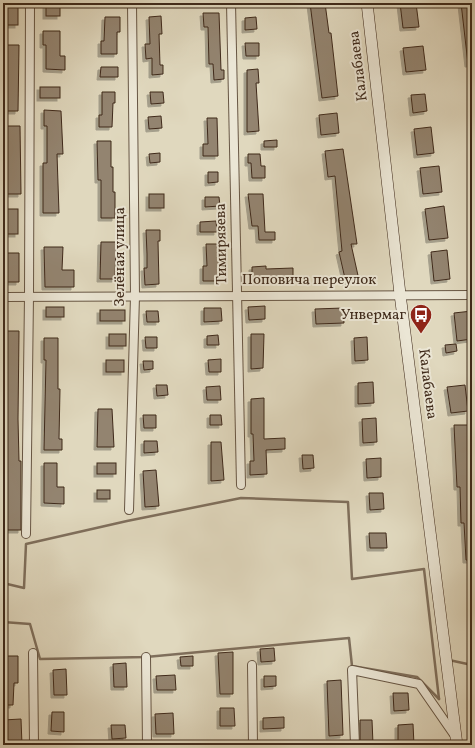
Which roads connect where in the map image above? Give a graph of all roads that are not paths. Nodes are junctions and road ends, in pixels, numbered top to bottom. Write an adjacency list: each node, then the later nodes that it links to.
1 (30, 3): 9 (street)
2 (132, 3): 10 (street, Зелёная улица)
3 (231, 3): 5 (street, Тимирязева)
4 (367, 3): 6 (street, Калабаева)
5 (236, 294): 6 (street, Поповича переулок); 10 (street, Поповича переулок); 11 (street, Тимирязева)
6 (400, 294): 7 (street, Поповича переулок); 17 (street, Калабаева)
7 (472, 295)
8 (3, 296): 9 (street, Поповича переулок)
9 (29, 296): 10 (street, Поповича переулок); 13 (street)
10 (135, 296): 12 (street, Зелёная улица)
11 (241, 485)
12 (128, 510)
13 (26, 534)
14 (32, 653): 18 (street)
15 (146, 657): 19 (street)
16 (252, 665): 20 (street)
17 (457, 741): 21 (street)
18 (34, 745)
19 (147, 745)
20 (253, 745)
21 (355, 745)

